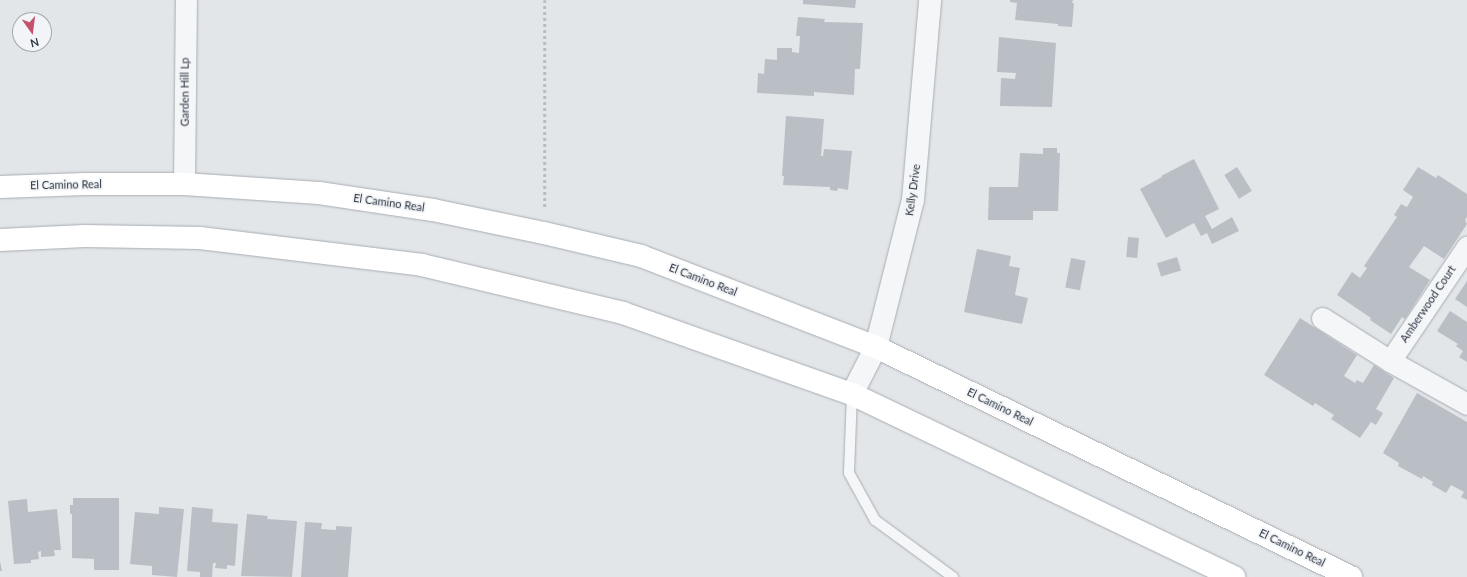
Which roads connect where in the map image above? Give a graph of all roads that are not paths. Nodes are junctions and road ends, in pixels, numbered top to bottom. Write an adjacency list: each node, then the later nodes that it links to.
1 (186, 0): 3 (street, Garden Hill Lp)
2 (930, 0): 8 (street, Kelly Drive)
3 (184, 184): 4 (main road, El Camino Real); 8 (main road, El Camino Real)
4 (0, 187)
5 (0, 240): 10 (main road)
6 (1467, 247): 9 (street, Amberwood Court)
7 (1322, 318): 9 (street)
8 (876, 347): 10 (street, Kelly Drive); 14 (main road, El Camino Real)
9 (1390, 361): 11 (street)
10 (852, 394): 12 (lane); 13 (main road)
11 (1467, 404)
12 (953, 577)
13 (1234, 577)
14 (1351, 577)

